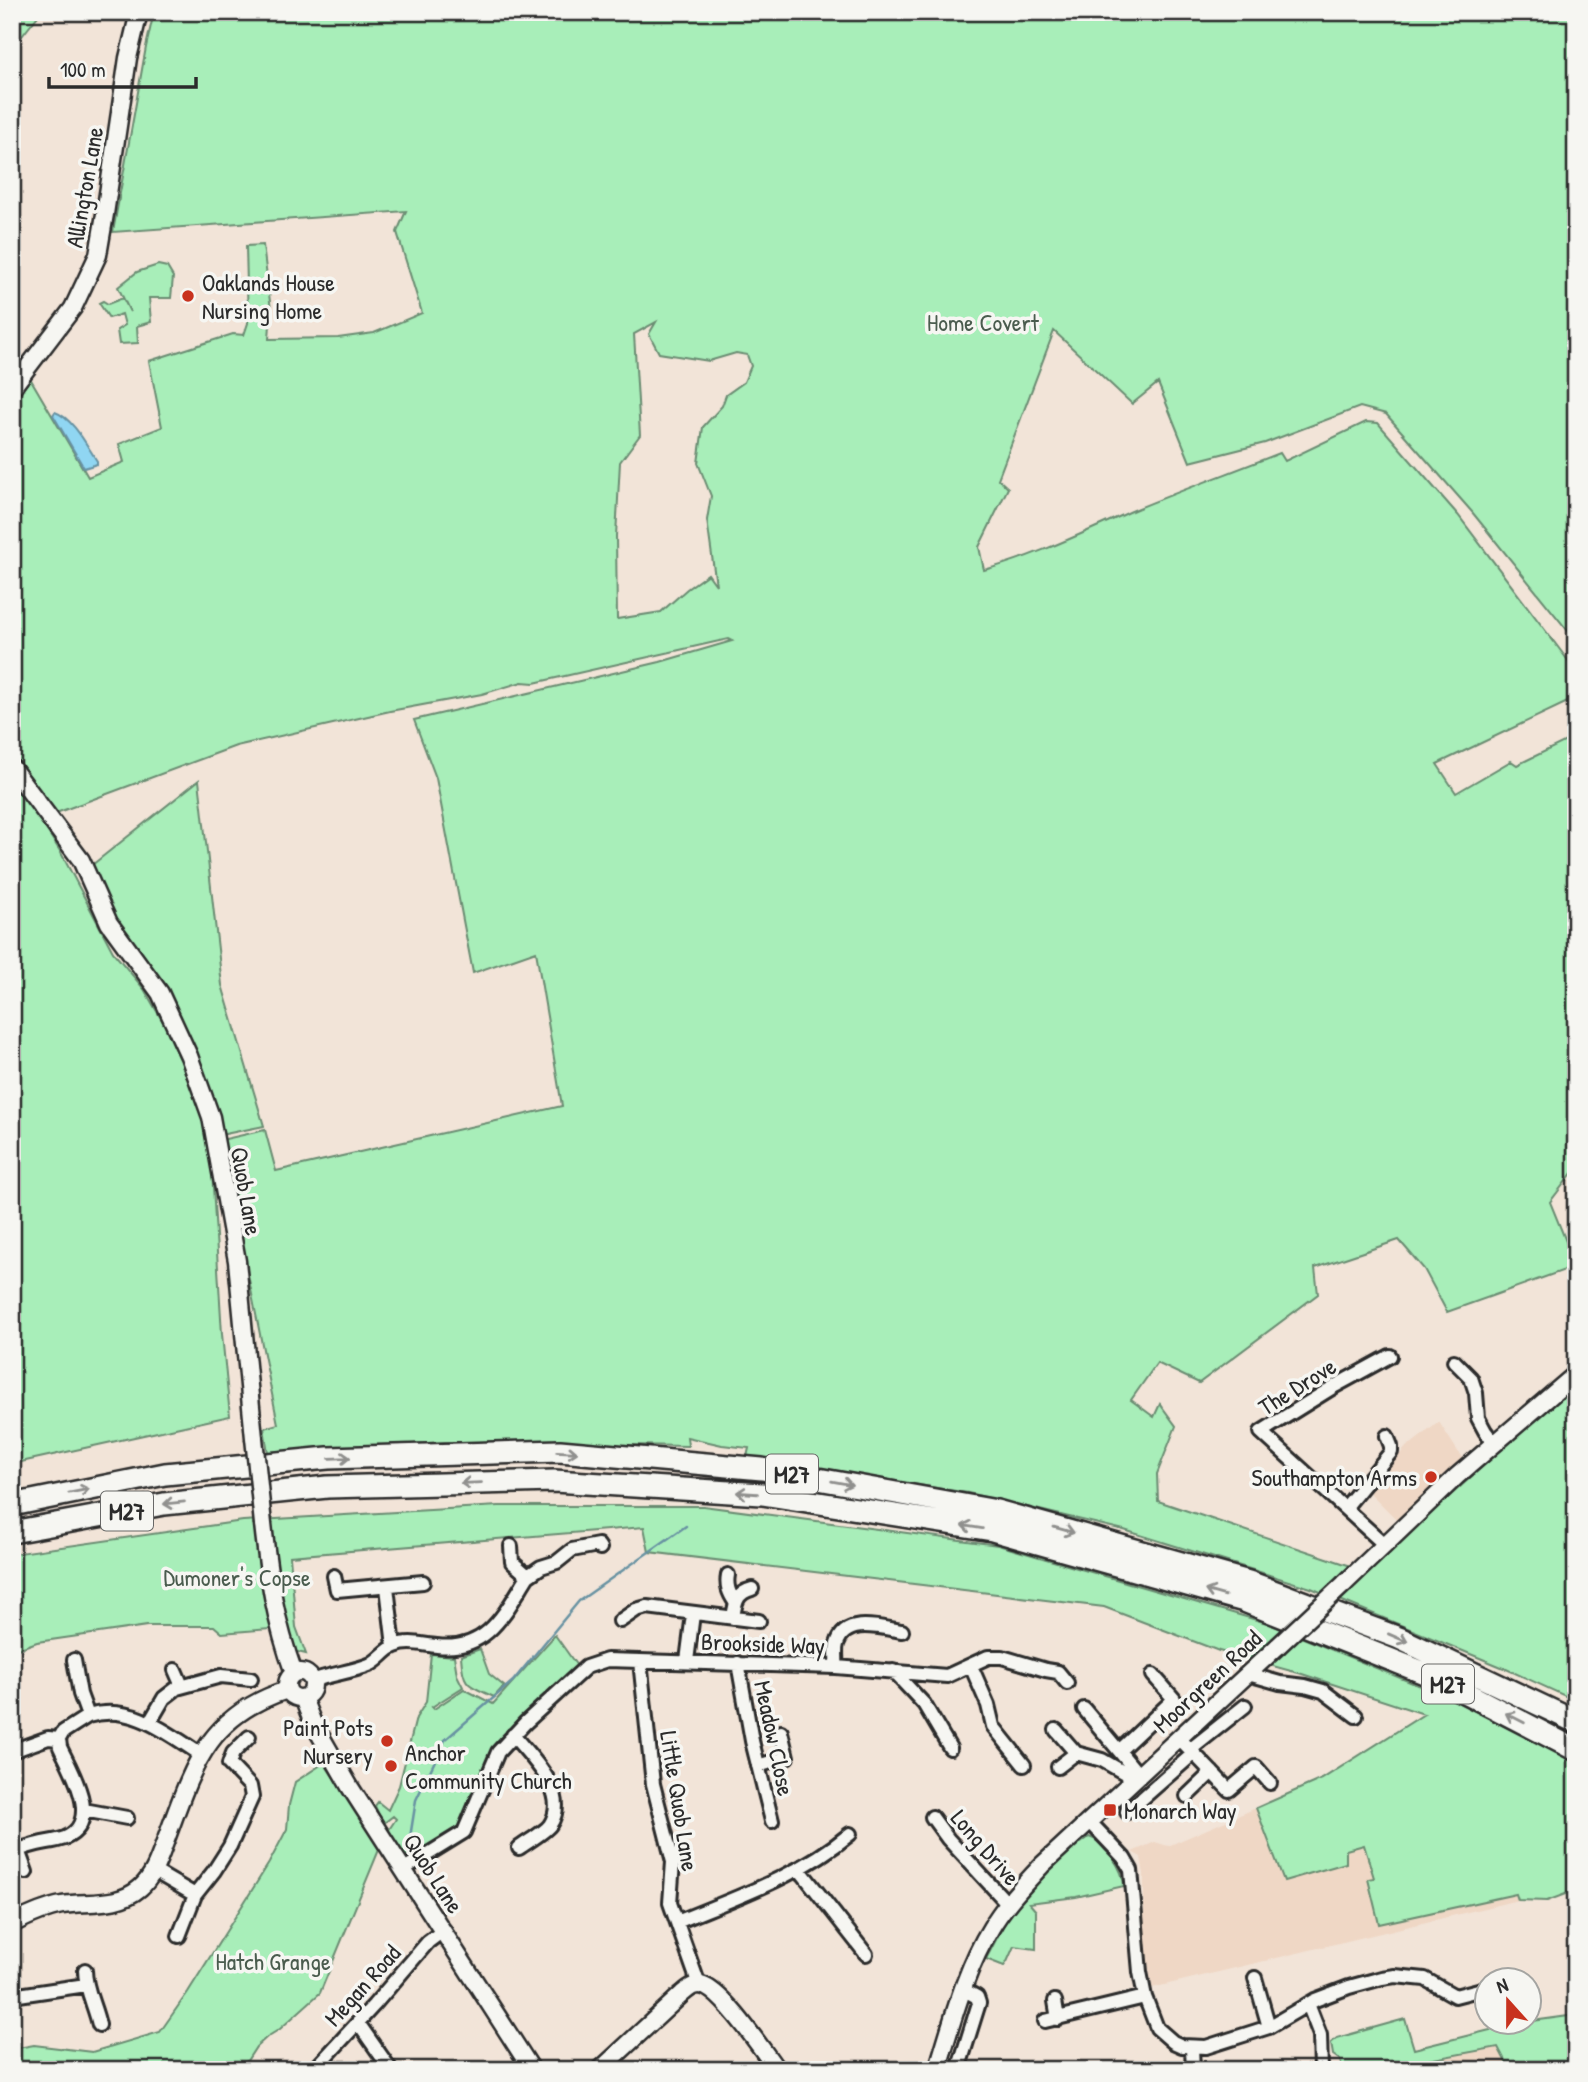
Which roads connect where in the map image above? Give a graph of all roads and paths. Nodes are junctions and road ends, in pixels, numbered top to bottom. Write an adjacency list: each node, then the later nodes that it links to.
1 (139, 12): 2 (street, Allington Lane)
2 (12, 388)
3 (12, 768): 38 (street, Quob Lane, bridge)
4 (1390, 1356): 10 (street, The Drove)
5 (1454, 1361): 8 (street)
6 (1576, 1374): 8 (street, Moorgreen Road)
7 (1387, 1436): 10 (street)
8 (1494, 1443): 12 (street, Moorgreen Road)
9 (12, 1505): 52 (highway, M27, one-way to 52)
10 (1345, 1508): 12 (street, The Drove)
11 (12, 1532): 60 (highway, M27, one-way to 11)
12 (1385, 1545): 39 (street, Moorgreen Road, bridge)
13 (511, 1546): 17 (street)
14 (600, 1548): 17 (street)
15 (728, 1575): 22 (street)
16 (334, 1576): 19 (street)
17 (528, 1576): 29 (street)
18 (423, 1582): 19 (street)
19 (387, 1587): 29 (street)
20 (752, 1589): 22 (street)
21 (645, 1593): 23 (street)
22 (735, 1602): 25 (street)
23 (645, 1608): 24 (street, Brookside Way); 26 (street)
24 (693, 1614): 25 (street, Brookside Way); 32 (street, Brookside Way)
25 (733, 1618): 27 (street, Brookside Way)
26 (620, 1621)
27 (759, 1621)
28 (902, 1630): 35 (street, Brookside Way)
29 (394, 1646): 42 (street)
30 (74, 1660): 49 (street)
31 (640, 1661): 32 (street, Brookside Way); 55 (street, Brookside Way); 87 (street, Little Quob Lane)
32 (687, 1661): 33 (street, Brookside Way)
33 (738, 1663): 35 (street, Brookside Way); 66 (street, Meadow Close)
34 (971, 1666): 37 (street, Brookside Way); 43 (street, Brookside Way); 65 (street)
35 (836, 1667): 37 (street, Brookside Way)
36 (175, 1670): 44 (street)
37 (893, 1671): 59 (street)
38 (294, 1673): 42 (street); 45 (street)
39 (1248, 1674): 50 (street); 58 (street, Moorgreen Road)
40 (1153, 1675): 62 (street)
41 (251, 1679): 44 (street)
42 (312, 1681): 46 (street)
43 (1067, 1683)
44 (181, 1686): 51 (street)
45 (287, 1690): 46 (street); 64 (street)
46 (303, 1698): 81 (street, Quob Lane)
47 (1245, 1706): 58 (street)
48 (1084, 1709): 62 (street)
49 (88, 1716): 51 (street); 57 (street)
50 (1356, 1716)
51 (150, 1722): 64 (street)
52 (1576, 1722)
53 (1056, 1730): 63 (street)
54 (781, 1732): 66 (street)
55 (513, 1735): 79 (street); 81 (street, Brookside Way)
56 (249, 1737): 85 (street)
57 (59, 1739): 61 (street); 72 (street)
58 (1188, 1746): 68 (street); 69 (street, Moorgreen Road); 73 (street)
59 (950, 1748)
60 (1576, 1749)
61 (12, 1751)
62 (1119, 1751): 69 (street)
63 (1076, 1753): 67 (street); 69 (street)
64 (200, 1754): 83 (street)
65 (1024, 1765)
66 (758, 1766): 76 (street, Meadow Close)
67 (1058, 1767)
68 (1212, 1772): 70 (street); 71 (street)
69 (1137, 1777): 77 (street, Moorgreen Road)
70 (1270, 1783)
71 (1186, 1796)
72 (84, 1811): 75 (street); 80 (street)
73 (1127, 1812)
74 (932, 1817): 86 (street, Long Drive)
75 (127, 1818)
76 (772, 1821)
77 (1089, 1821): 86 (street, Moorgreen Road); 99 (street)
78 (850, 1834): 82 (street)
79 (519, 1848)
80 (15, 1852): 84 (street)
81 (404, 1869): 89 (street, Quob Lane)
82 (800, 1870): 87 (street); 91 (street)
83 (154, 1871): 85 (street); 88 (street)
84 (26, 1872)
85 (195, 1895): 90 (street)
86 (1007, 1904): 96 (street, Moorgreen Road)
87 (677, 1922): 95 (street, Little Quob Lane)
88 (12, 1924)
89 (444, 1930): 102 (street, Megan Road); 108 (street, Quob Lane)
90 (179, 1936)
91 (866, 1954)
92 (85, 1970): 94 (street)
93 (1255, 1978): 104 (street)
94 (86, 1985): 98 (street); 103 (street)
95 (699, 1985): 109 (street); 110 (street)
96 (964, 1990): 111 (street, Moorgreen Road); 112 (street)
97 (1472, 1992): 101 (street)
98 (12, 1996)
99 (1145, 1997): 100 (street); 105 (street)
100 (1055, 2001)
101 (1308, 2004): 104 (street); 114 (street)
102 (358, 2023): 106 (street, Megan Road); 107 (street)
103 (99, 2025)
104 (1269, 2027): 105 (street)
105 (1192, 2048): 113 (street)
106 (314, 2070)
107 (391, 2070)
108 (532, 2070)
109 (600, 2070)
110 (777, 2070)
111 (937, 2070)
112 (958, 2070)
113 (1193, 2070)
114 (1321, 2070)

